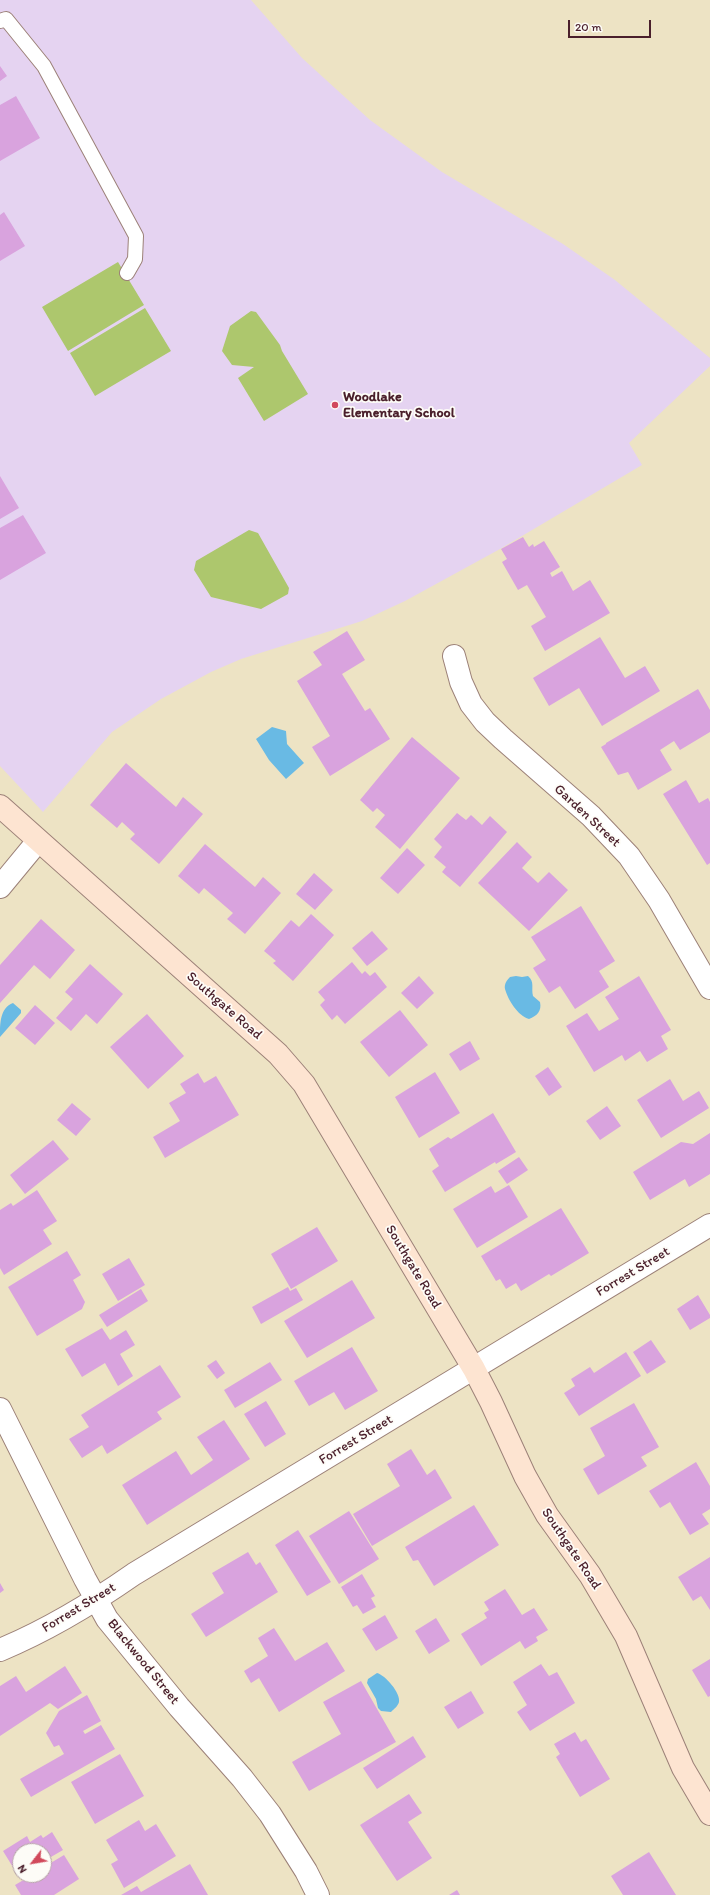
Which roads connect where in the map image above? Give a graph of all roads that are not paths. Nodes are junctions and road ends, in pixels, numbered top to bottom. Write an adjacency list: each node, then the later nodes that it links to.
1 (0, 21): 2 (lane)
2 (127, 273)
3 (454, 656): 7 (street, Garden Street)
4 (0, 806): 5 (street, Southgate Road)
5 (38, 841): 6 (street); 9 (street, Southgate Road)
6 (0, 887)
7 (710, 988)
8 (710, 1225): 9 (street, Forrest Street)
9 (474, 1369): 11 (street, Forrest Street); 13 (street, Southgate Road)
10 (0, 1409): 11 (street, Blackwood Street)
11 (97, 1599): 12 (street, Forrest Street); 14 (street, Blackwood Street)
12 (0, 1650)
13 (710, 1814)
14 (318, 1895)

